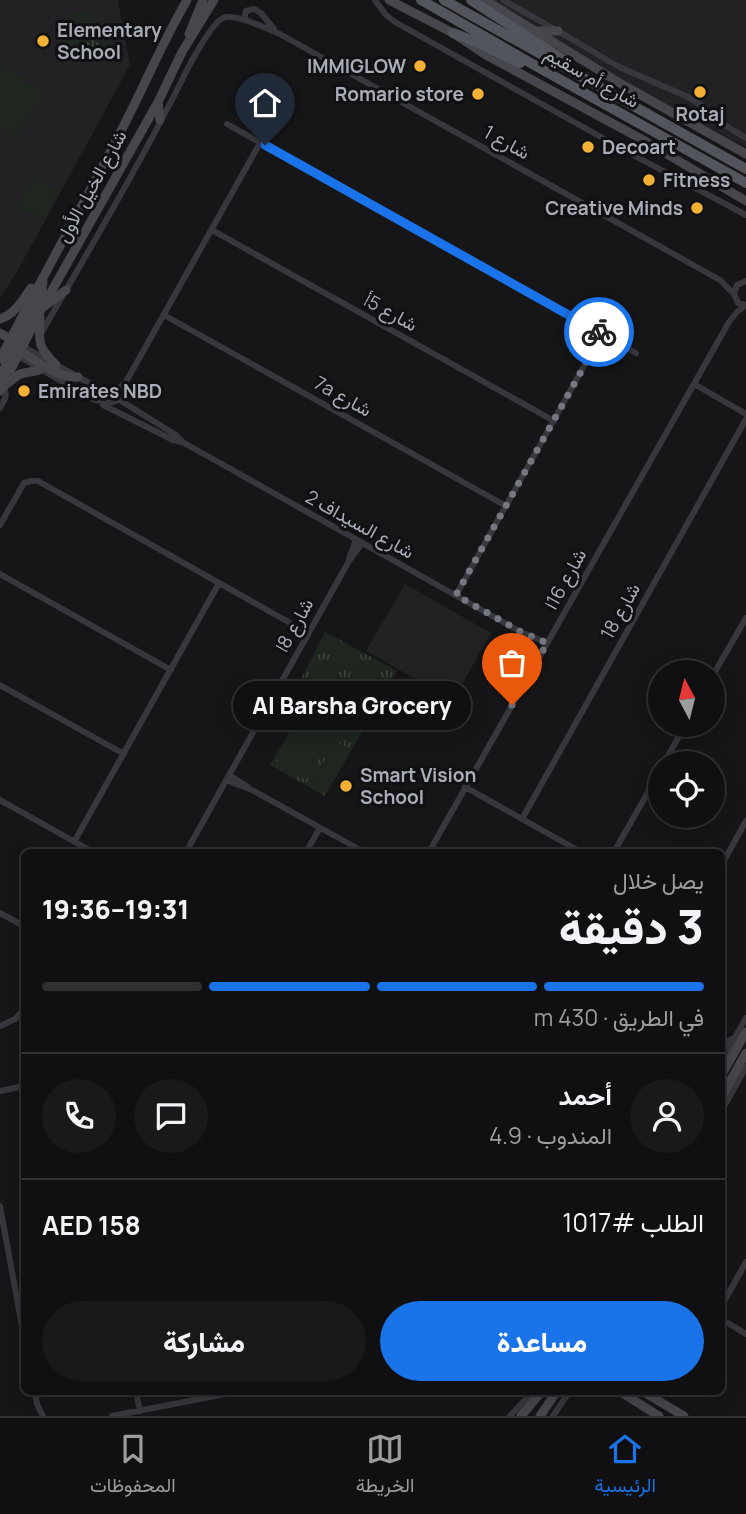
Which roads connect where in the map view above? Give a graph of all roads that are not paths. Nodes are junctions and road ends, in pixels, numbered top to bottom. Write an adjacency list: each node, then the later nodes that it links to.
1 (203, 0): 17 (main road)
2 (214, 0): 17 (main road, شارع الخيل الأول)
3 (376, 0): 29 (street)
4 (389, 0): 16 (main road)
5 (422, 0): 12 (main road, شارع أم سقيم)
6 (444, 0): 12 (main road, شارع أم سقيم)
7 (471, 0): 19 (main road)
8 (485, 0): 13 (main road)
9 (503, 0): 14 (street)
10 (185, 2): 31 (main road, شارع الخيل الأول)
11 (245, 20): 15 (street, شارع 1); 15 (street, شارع 1); 21 (street)
12 (468, 20): 18 (main road, شارع أم سقيم); 19 (main road, شارع أم سقيم)
13 (535, 30): 14 (main road); 25 (main road)
14 (558, 31): 23 (street)
15 (278, 33): 32 (street, شارع 1)
16 (453, 33): 18 (main road); 28 (main road)
17 (182, 52): 20 (main road, شارع الخيل الأول)
18 (544, 70): 27 (main road, شارع أم سقيم)
19 (584, 78): 26 (main road, شارع أم سقيم)
20 (158, 102): 21 (main road); 37 (main road, شارع الخيل الأول)
21 (160, 120): 34 (street)
22 (226, 124): 24 (street)
23 (746, 138)
24 (260, 143): 30 (street); 42 (street)
25 (746, 153)
26 (746, 169)
27 (746, 183)
28 (746, 201)
29 (746, 215)
30 (212, 230): 38 (street); 58 (street, شارع 5أ)
31 (42, 277): 39 (main road); 44 (main road, شارع الخيل الأول)
32 (720, 280): 33 (street, شارع 1); 35 (street, شارع 1)
33 (744, 281): 35 (street, شارع 16ا)
34 (66, 290): 37 (main road); 43 (street)
35 (734, 295): 36 (street, شارع 1); 40 (street, شارع 16ا)
36 (746, 305): 40 (street, شارع 16ا)
37 (40, 311): 43 (main road); 44 (main road, شارع الخيل الأول)
38 (164, 315): 50 (street); 60 (street, 7a شارع)
39 (0, 319)
40 (729, 322): 51 (street, شارع 16ا)
41 (0, 333): 44 (main road)
42 (602, 334): 45 (street); 58 (street)
43 (39, 337): 47 (main road)
44 (13, 347): 46 (main road, شارع الخيل الأول); 47 (street, شارع السيداف 2); 48 (street, شارع السيداف 2); 49 (main road); 52 (main road, شارع الخيل الأول)
45 (636, 353)
46 (0, 359)
47 (56, 365): 49 (street, شارع السيداف 2)
48 (39, 370): 52 (main road); 54 (street, شارع السيداف 2)
49 (78, 377): 53 (street, شارع السيداف 2)
50 (127, 380): 53 (street); 55 (street)
51 (694, 384): 57 (street); 68 (street, شارع 16ا)
52 (1, 385): 56 (street)
53 (104, 391): 55 (street, شارع السيداف 2)
54 (93, 399): 55 (street); 59 (street, شارع السيداف 2)
55 (118, 399): 59 (street, شارع السيداف 2)
56 (0, 408)
57 (746, 416): 77 (street, شارع 18)
58 (554, 421): 60 (street)
59 (184, 443): 62 (street, شارع السيداف 2)
60 (506, 506): 65 (street)
61 (0, 525): 64 (street)
62 (359, 541): 65 (street, شارع السيداف 2); 67 (street, شارع 8ا)
63 (0, 574): 70 (street)
64 (219, 583): 67 (street); 70 (street)
65 (456, 595): 68 (street, شارع السيداف 2)
66 (746, 618): 69 (street)
67 (308, 633): 73 (street, شارع 8ا)
68 (546, 646): 74 (street, شارع 16ا)
69 (722, 660)
70 (171, 670): 72 (street)
71 (0, 685): 72 (street)
72 (124, 754): 80 (street)
73 (228, 777): 79 (street); 82 (street, شارع 8ا)
74 (466, 787): 77 (street); 85 (street, شارع 16ا)
75 (648, 792): 87 (street)
76 (0, 800): 80 (street)
77 (522, 819): 86 (street)
78 (746, 821): 88 (street)
79 (320, 828): 83 (street); 84 (street)
80 (74, 842): 81 (street)
81 (87, 849)
82 (188, 849)
83 (308, 849)
84 (358, 849)
85 (431, 849)
86 (576, 849)
87 (616, 849)
88 (725, 859)
89 (0, 913): 90 (street)
90 (21, 924)
91 (21, 1012): 93 (street)
92 (746, 1017): 95 (street)
93 (0, 1026)
94 (746, 1026): 95 (street)
95 (741, 1033): 96 (street); 98 (street); 99 (main road)
96 (725, 1044)
97 (746, 1053): 103 (main road)
98 (725, 1056)
99 (725, 1067)
100 (746, 1067): 104 (street)
101 (21, 1087): 102 (street)
102 (0, 1091)
103 (725, 1091)
104 (725, 1105)
105 (0, 1206): 108 (street)
106 (746, 1262): 107 (street)
107 (725, 1300)
108 (21, 1321)
109 (725, 1321): 110 (street)
110 (746, 1334)
111 (36, 1395): 121 (street)
112 (137, 1395): 120 (street)
113 (222, 1395): 120 (street)
114 (529, 1395): 123 (street)
115 (539, 1395): 124 (main road)
116 (554, 1395): 125 (main road)
117 (567, 1395): 126 (street)
118 (625, 1395): 127 (main road)
119 (649, 1395): 128 (main road)
120 (140, 1411): 122 (street)
121 (43, 1416)
122 (112, 1416)
123 (510, 1416)
124 (521, 1416)
125 (540, 1416)
126 (553, 1416)
127 (659, 1416)
128 (684, 1416)

